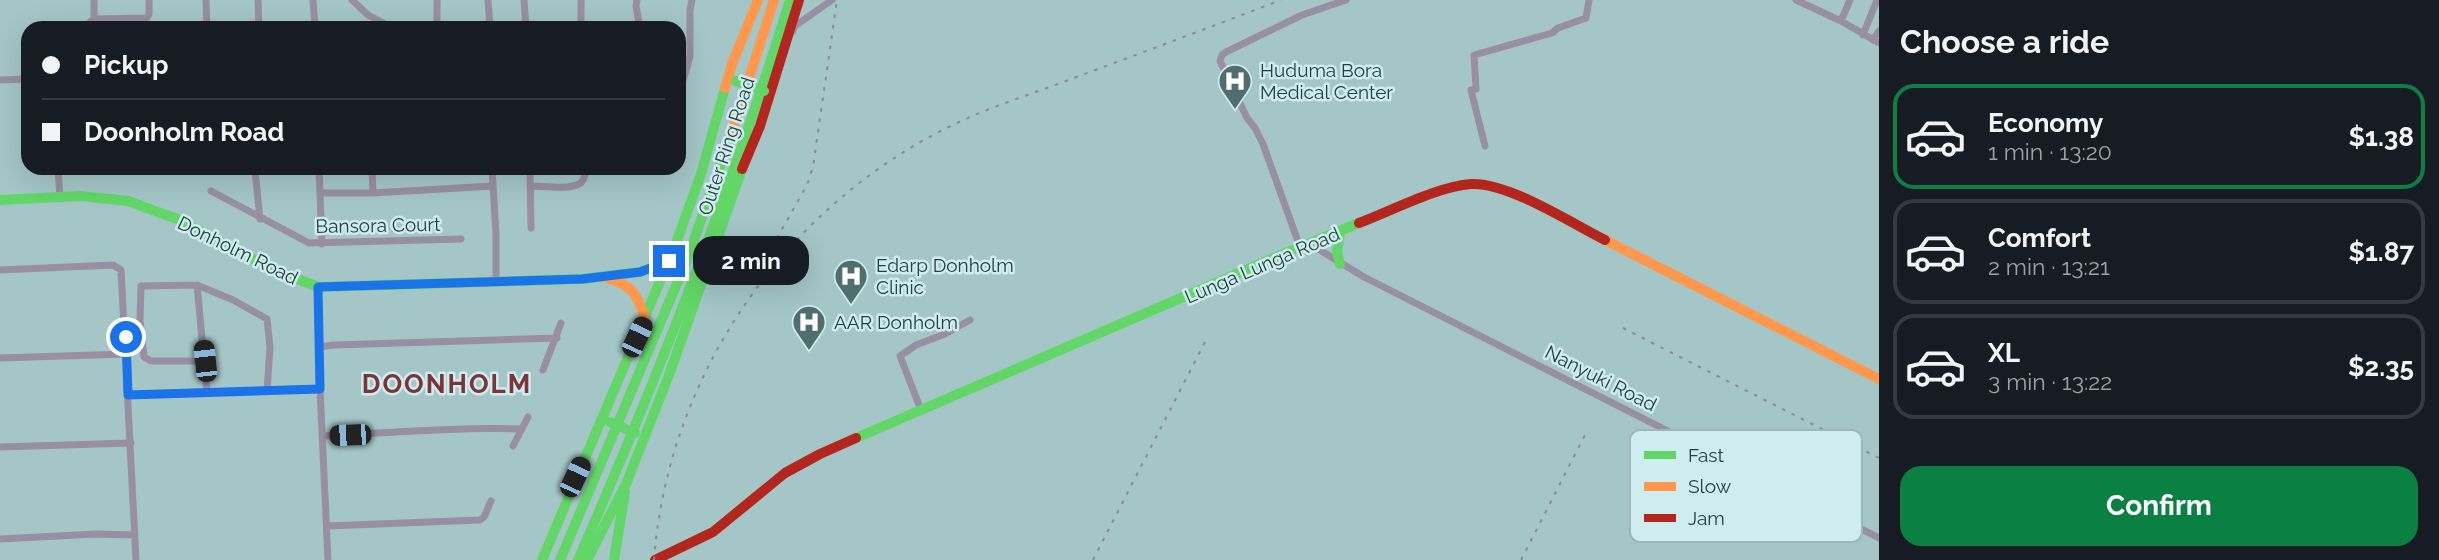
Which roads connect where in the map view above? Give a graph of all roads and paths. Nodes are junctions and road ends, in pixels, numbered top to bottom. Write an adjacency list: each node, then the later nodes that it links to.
1 (94, 0): 23 (street)
2 (149, 0): 23 (street)
3 (206, 0): 25 (street)
4 (257, 0): 26 (street)
5 (313, 0): 27 (street)
6 (437, 0): 29 (street)
7 (488, 0): 30 (street)
8 (524, 0): 31 (street)
9 (581, 0): 32 (street)
10 (637, 0): 33 (street)
11 (692, 0): 39 (street)
12 (758, 0): 42 (main road)
13 (774, 0): 106 (main road, Outer Ring Road)
14 (790, 0): 107 (main road, Outer Ring Road)
15 (799, 0): 37 (main road, Outer Ring Road)
16 (832, 0): 37 (street)
17 (1346, 0): 64 (street)
18 (1588, 0): 44 (street)
19 (1796, 0): 34 (street)
20 (1850, 0): 34 (street)
21 (1877, 0): 36 (street)
22 (354, 3): 28 (street)
23 (94, 19): 24 (street)
24 (91, 21)
25 (207, 21)
26 (258, 21)
27 (314, 21)
28 (380, 21)
29 (437, 21)
30 (489, 21)
31 (526, 21)
32 (581, 21)
33 (639, 21)
34 (1841, 21): 36 (street)
35 (1879, 31): 38 (street)
36 (1863, 35): 38 (street)
37 (787, 41): 43 (main road, Outer Ring Road)
38 (1876, 42)
39 (686, 70)
40 (21, 79): 41 (street)
41 (0, 80)
42 (732, 80): 43 (main road, bridge); 65 (main road)
43 (768, 92): 91 (main road, Outer Ring Road)
44 (1485, 146)
45 (58, 175): 57 (street)
46 (256, 175): 59 (street)
47 (319, 175): 55 (street)
48 (372, 175): 56 (street)
49 (492, 175): 52 (street)
50 (530, 175): 53 (street)
51 (585, 175): 53 (street)
52 (493, 186): 56 (street); 69 (street)
53 (530, 186): 60 (street)
54 (211, 191): 59 (street, Bansora Court)
55 (320, 193): 56 (street); 63 (street)
56 (373, 193)
57 (60, 198): 58 (main road, Donholm Road); 71 (main road, Donholm Road)
58 (0, 201)
59 (260, 219): 63 (street, Bansora Court)
60 (531, 228)
61 (1340, 232): 64 (main road, Lunga Lunga Road); 66 (main road); 81 (main road, Lunga Lunga Road)
62 (461, 239): 63 (street, Bansora Court)
63 (322, 244)
64 (1305, 246): 66 (street, Nanyuki Road); 86 (main road, Lunga Lunga Road)
65 (669, 261): 68 (main road, Donholm Road); 72 (main road)
66 (1340, 264): 90 (street, Nanyuki Road)
67 (0, 270): 77 (street)
68 (604, 277): 69 (main road, Donholm Road); 72 (main road)
69 (496, 282): 71 (main road, Donholm Road)
70 (197, 285): 79 (street); 79 (street); 83 (street)
71 (318, 287): 76 (street)
72 (645, 320): 88 (main road)
73 (970, 320): 86 (street)
74 (561, 323): 75 (street)
75 (557, 338): 76 (street); 80 (street)
76 (319, 347): 82 (street)
77 (127, 354): 78 (street); 85 (street)
78 (0, 358)
79 (205, 361): 84 (street)
80 (543, 370)
81 (1879, 379)
82 (320, 389): 83 (street); 92 (street)
83 (267, 391): 84 (street)
84 (207, 393): 85 (street)
85 (128, 395): 93 (street)
86 (921, 410): 110 (main road, Lunga Lunga Road)
87 (528, 417): 89 (street)
88 (606, 421): 91 (main road, bridge); 105 (main road)
89 (522, 429): 92 (street); 94 (street)
90 (1667, 430)
91 (639, 435): 96 (main road, Outer Ring Road)
92 (323, 436): 98 (street)
93 (131, 443): 95 (street); 100 (street)
94 (513, 446)
95 (0, 447)
96 (626, 484): 108 (main road, Outer Ring Road); 109 (main road)
97 (491, 501): 98 (street)
98 (327, 526): 104 (street)
99 (1862, 529): 101 (street, Nanyuki Road)
100 (135, 535): 102 (street); 103 (street)
101 (1879, 538)
102 (0, 539)
103 (136, 560)
104 (328, 560)
105 (542, 560)
106 (559, 560)
107 (578, 560)
108 (587, 560)
109 (614, 560)
110 (655, 560)

